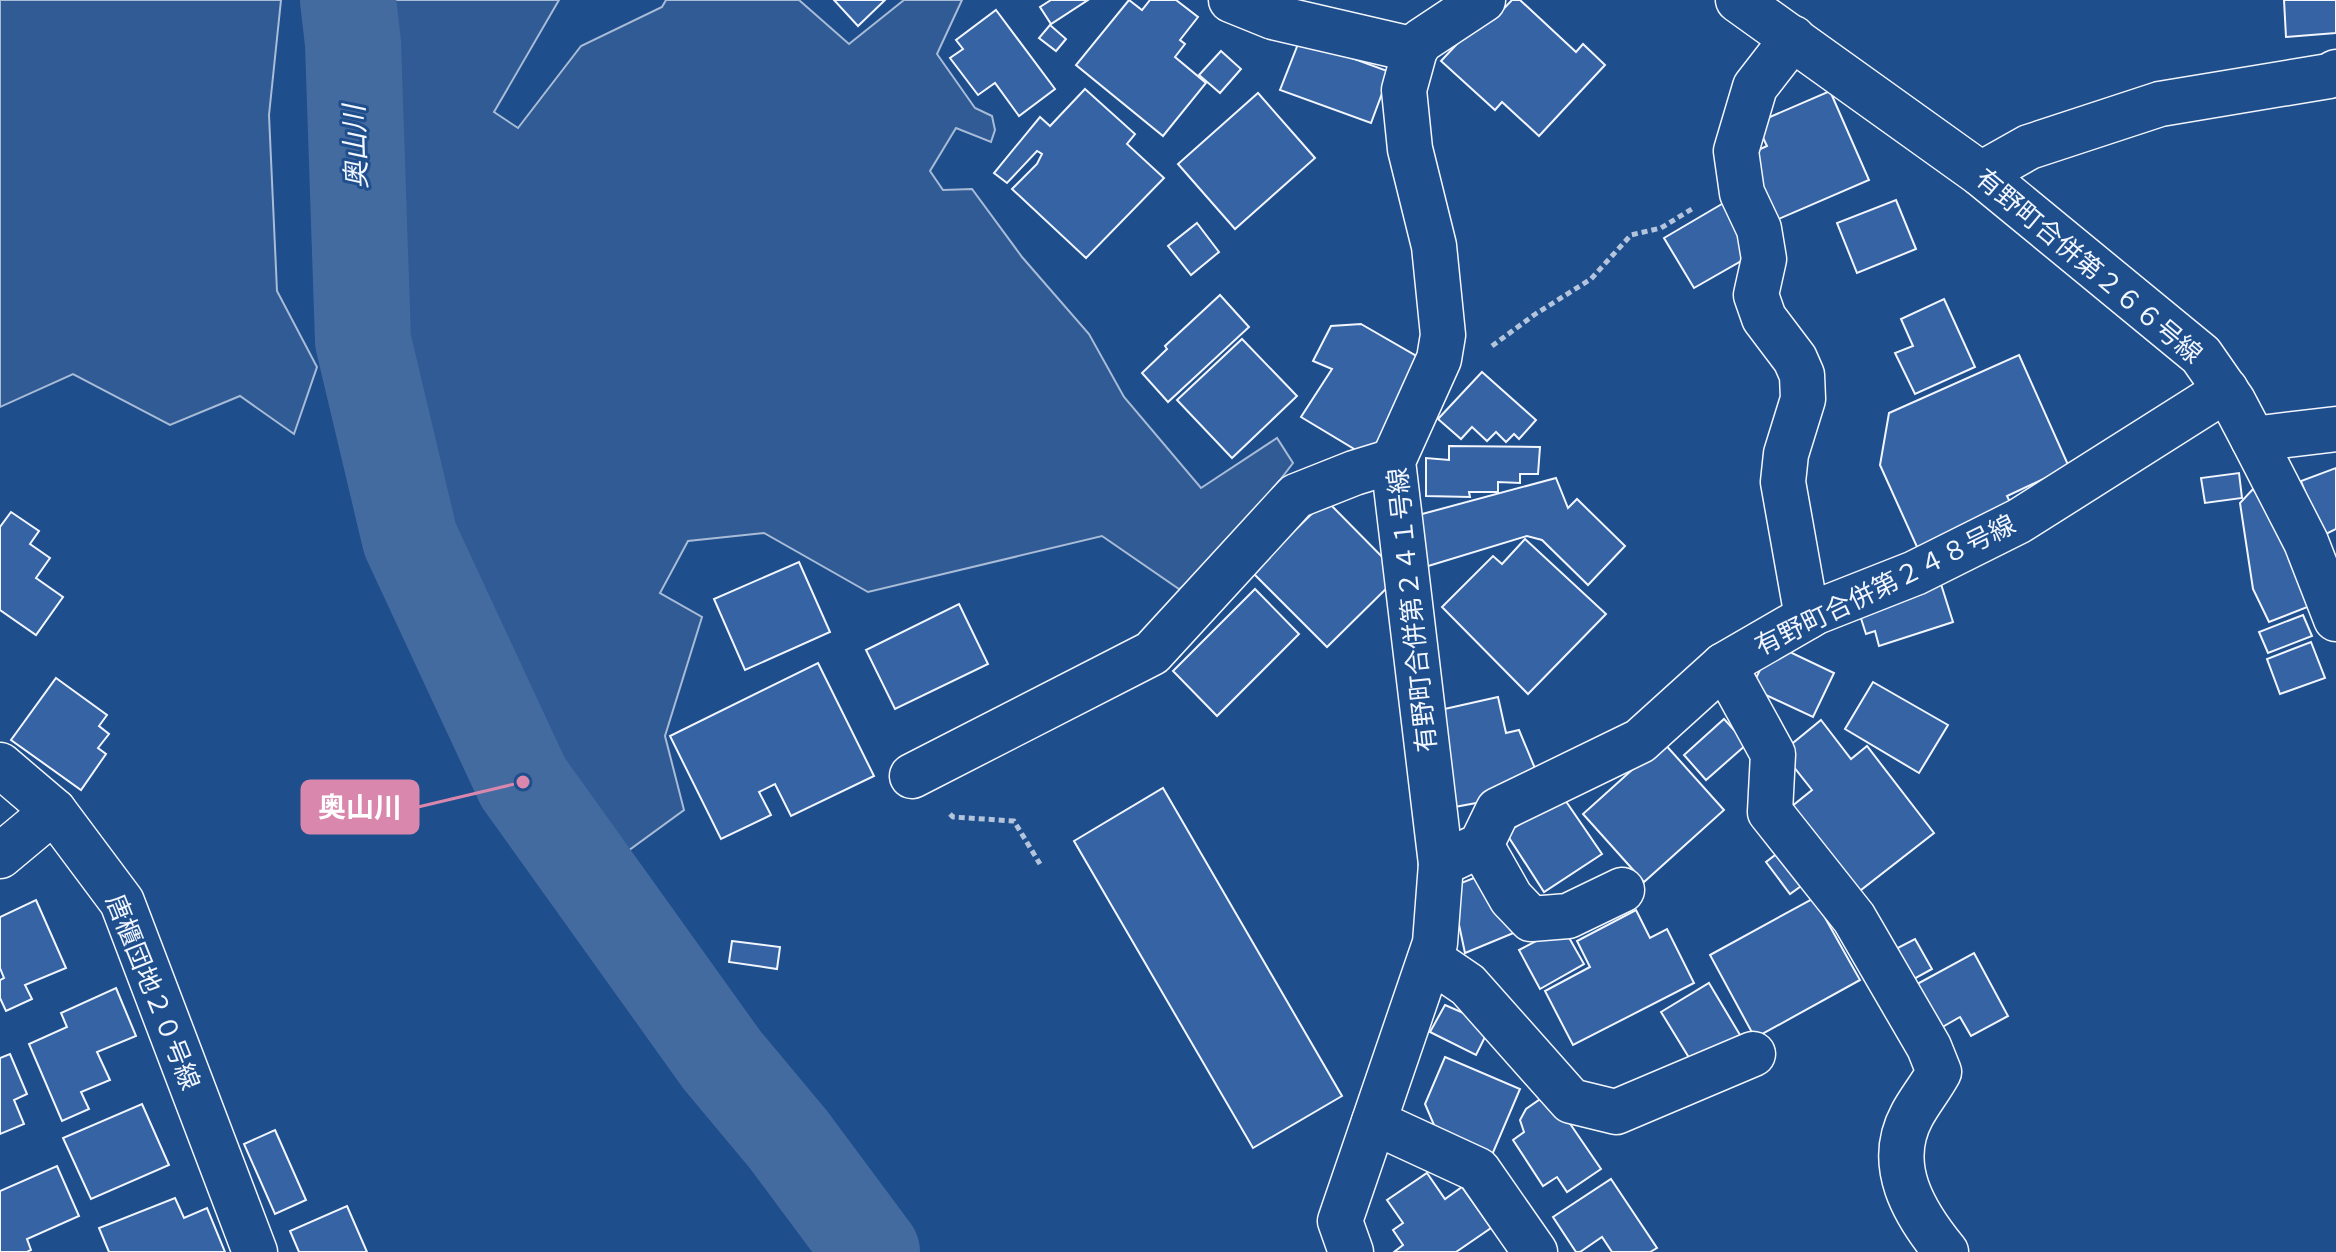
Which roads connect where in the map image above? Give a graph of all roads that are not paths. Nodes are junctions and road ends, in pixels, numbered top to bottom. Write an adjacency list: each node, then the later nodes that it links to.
1 (1231, 0): 5 (street)
2 (1483, 0): 5 (street)
3 (1738, 0): 4 (street, 有野町合併第２６６号線)
4 (1793, 38): 7 (street, 有野町合併第２６６号線); 12 (street)
5 (1415, 50): 11 (street, 有野町合併第２４１号線)
6 (2336, 72): 7 (street)
7 (1981, 174): 8 (street, 有野町合併第２６６号線)
8 (2226, 390): 10 (street, 有野町合併第２６６号線); 12 (street, 有野町合併第２４８号線)
9 (2336, 429): 10 (street)
10 (2253, 439): 13 (street, 有野町合併第２６６号線)
11 (1393, 461): 16 (street); 20 (street, 有野町合併第２４１号線)
12 (1807, 617): 14 (street, 有野町合併第２４８号線)
13 (2336, 619)
14 (1724, 665): 18 (street, 有野町合併第２４８号線); 28 (street)
15 (0, 765): 17 (street, 唐櫃団地２０号線)
16 (912, 776)
17 (54, 811): 19 (street); 25 (street, 唐櫃団地２０号線)
18 (1481, 845): 20 (street); 21 (street)
19 (0, 856)
20 (1441, 864): 22 (street, 有野町合併第２４１号線)
21 (1622, 890)
22 (1430, 959): 23 (street); 24 (street, 有野町合併第２４１号線)
23 (1753, 1054)
24 (1374, 1122): 26 (street, 有野町合併第２４１号線); 27 (street)
25 (255, 1252)
26 (1351, 1252)
27 (1535, 1252)
28 (1946, 1252)

